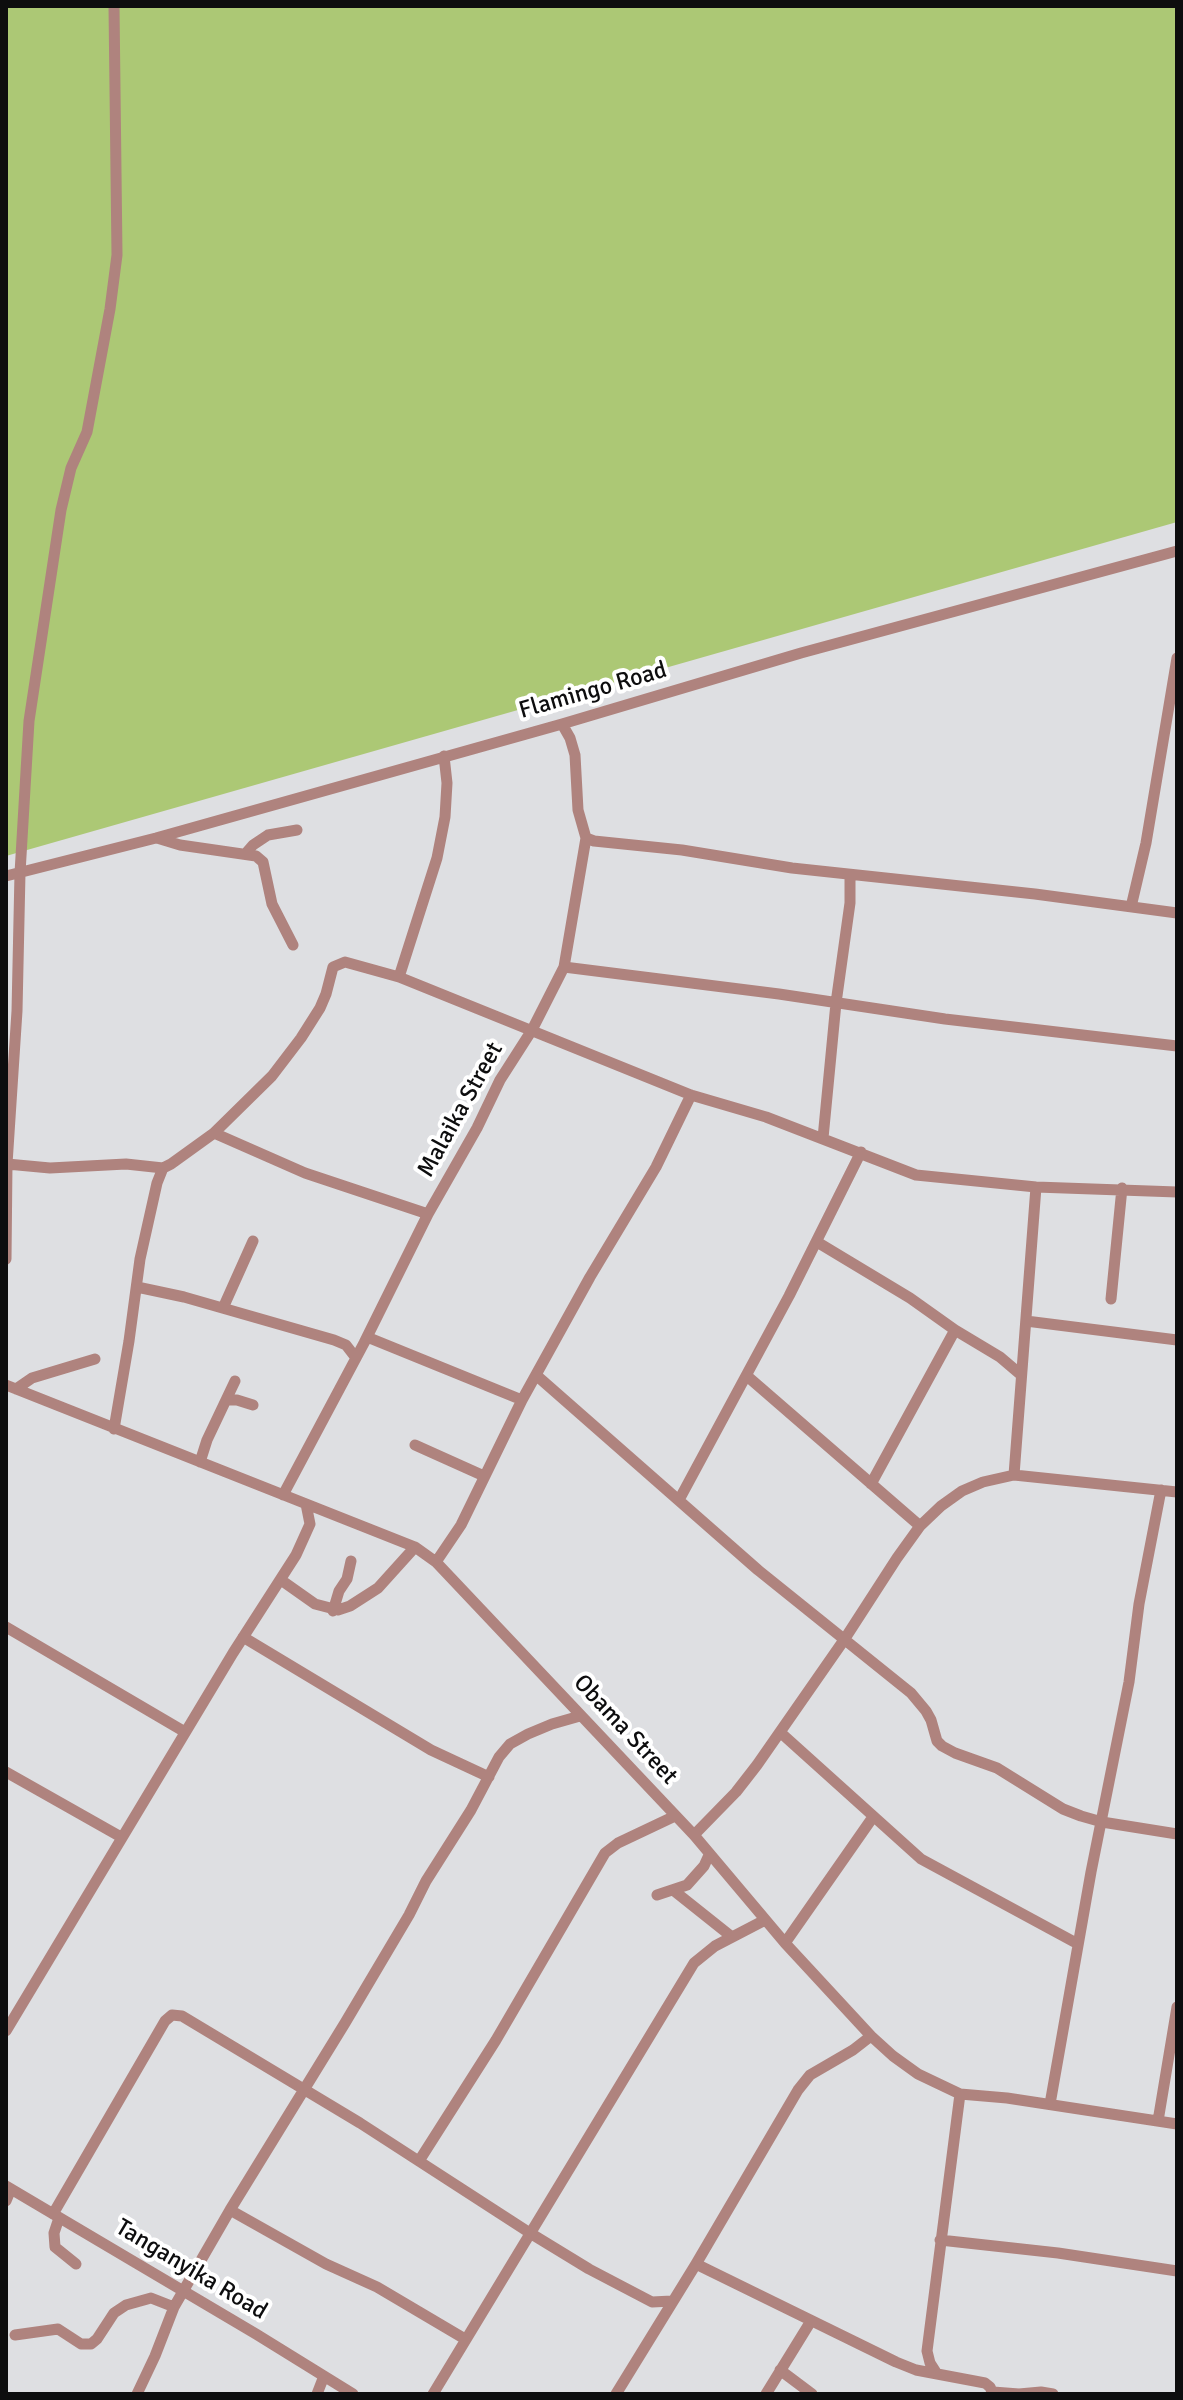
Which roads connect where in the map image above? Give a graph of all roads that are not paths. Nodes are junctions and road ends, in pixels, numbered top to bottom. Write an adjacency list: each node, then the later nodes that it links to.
1 (114, 6): 10 (street)
2 (1177, 551): 4 (street, Flamingo Road)
3 (1177, 658): 13 (street)
4 (562, 724): 5 (street, Flamingo Road); 8 (street, Malaika Street)
5 (444, 756): 7 (street, Flamingo Road); 17 (street)
6 (297, 830): 9 (street)
7 (156, 838): 9 (street); 10 (street, Flamingo Road)
8 (586, 838): 11 (street); 16 (street, Malaika Street)
9 (246, 853): 15 (street)
10 (20, 873): 12 (street, Flamingo Road); 25 (street)
11 (850, 875): 13 (street); 18 (street)
12 (6, 876)
13 (1131, 907): 14 (street)
14 (1177, 913)
15 (293, 945)
16 (564, 967): 18 (street); 19 (street, Malaika Street)
17 (399, 977): 19 (street); 22 (street)
18 (836, 1003): 20 (street); 23 (street)
19 (532, 1030): 21 (street); 31 (street, Malaika Street)
20 (1177, 1046)
21 (691, 1095): 23 (street); 46 (street)
22 (214, 1133): 26 (street); 31 (street)
23 (823, 1138): 24 (street)
24 (861, 1152): 27 (street); 33 (street)
25 (7, 1164): 26 (street); 30 (street)
26 (163, 1168): 35 (street)
27 (1036, 1187): 28 (street); 38 (street)
28 (1122, 1188): 29 (street); 36 (street)
29 (1177, 1192)
30 (6, 1210): 34 (street)
31 (428, 1214): 40 (street, Malaika Street)
32 (253, 1241): 37 (street)
33 (817, 1242): 39 (street); 47 (street)
34 (6, 1259)
35 (137, 1287): 37 (street); 53 (street)
36 (1111, 1299)
37 (223, 1308): 42 (street)
38 (1026, 1321): 41 (street); 45 (street)
39 (955, 1330): 45 (street); 58 (street)
40 (366, 1340): 42 (street); 43 (street, Malaika Street); 51 (street)
41 (1177, 1340)
42 (346, 1345): 43 (street)
43 (356, 1358): 61 (street, Malaika Street)
44 (95, 1359): 49 (street)
45 (1020, 1374): 56 (street)
46 (536, 1375): 51 (street); 62 (street)
47 (747, 1376): 58 (street); 62 (street)
48 (235, 1381): 50 (street)
49 (11, 1387): 53 (street, Obama Street)
50 (227, 1400): 52 (street); 55 (street)
51 (522, 1400): 57 (street)
52 (253, 1405)
53 (114, 1429): 55 (street, Obama Street)
54 (415, 1445): 57 (street)
55 (200, 1462): 61 (street, Obama Street)
56 (1014, 1475): 59 (street); 66 (street)
57 (484, 1476): 69 (street)
58 (871, 1484): 66 (street)
59 (1161, 1490): 60 (street); 82 (street)
60 (1177, 1492)
61 (283, 1495): 63 (street, Obama Street)
62 (679, 1500): 74 (street)
63 (306, 1504): 64 (street, Obama Street); 65 (street)
64 (327, 1512): 65 (street); 67 (street, Obama Street)
65 (310, 1524): 70 (street)
66 (920, 1526): 74 (street)
67 (415, 1547): 69 (street, Obama Street); 71 (street)
68 (351, 1561): 71 (street)
69 (436, 1562): 75 (street, Obama Street)
70 (281, 1580): 71 (street); 73 (street)
71 (333, 1611)
72 (6, 1627): 76 (street)
73 (243, 1637): 76 (street); 79 (street)
74 (844, 1640): 77 (street); 82 (street)
75 (580, 1716): 79 (street); 80 (street, Obama Street)
76 (185, 1732): 85 (street)
77 (781, 1733): 81 (street); 84 (street)
78 (6, 1772): 85 (street)
79 (489, 1777): 96 (street)
80 (675, 1816): 84 (street, Obama Street); 101 (street)
81 (873, 1817): 91 (street); 92 (street)
82 (1102, 1822): 83 (street); 92 (street)
83 (1177, 1834)
84 (694, 1835): 86 (street, Obama Street)
85 (121, 1837): 94 (street)
86 (709, 1855): 87 (street); 89 (street, Obama Street)
87 (673, 1890): 88 (street); 90 (street)
88 (657, 1895)
89 (765, 1920): 90 (street); 91 (street, Obama Street)
90 (732, 1937): 106 (street)
91 (785, 1943): 95 (street, Obama Street)
92 (1078, 1944): 98 (street)
93 (1177, 2007): 99 (street)
94 (6, 2031)
95 (871, 2036): 97 (street, Obama Street); 109 (street)
96 (305, 2090): 101 (street); 104 (street); 105 (street)
97 (960, 2094): 98 (street, Obama Street); 107 (street)
98 (1050, 2104): 99 (street, Obama Street)
99 (1158, 2121): 100 (street, Obama Street)
100 (1177, 2124)
101 (419, 2161): 106 (street)
102 (9, 2187): 103 (street); 105 (street, Tanganyika Road)
103 (6, 2201)
104 (230, 2210): 111 (street); 116 (street)
105 (56, 2216): 108 (street); 111 (street, Tanganyika Road)
106 (530, 2233): 112 (street); 116 (street)
107 (940, 2240): 110 (street); 118 (street)
108 (76, 2264)
109 (696, 2264): 112 (street); 114 (street)
110 (1177, 2271)
111 (183, 2291): 113 (street); 119 (street, Tanganyika Road)
112 (672, 2301): 125 (street)
113 (174, 2307): 115 (street); 121 (street)
114 (811, 2321): 117 (street); 118 (street)
115 (15, 2335)
116 (465, 2339): 124 (street)
117 (780, 2370): 126 (street); 127 (street)
118 (937, 2374): 120 (street)
119 (324, 2376): 122 (street); 123 (street, Tanganyika Road)
120 (993, 2393): 128 (street)
121 (137, 2394)
122 (317, 2394)
123 (353, 2394)
124 (433, 2394)
125 (616, 2394)
126 (766, 2394)
127 (812, 2394)
128 (1053, 2394)

